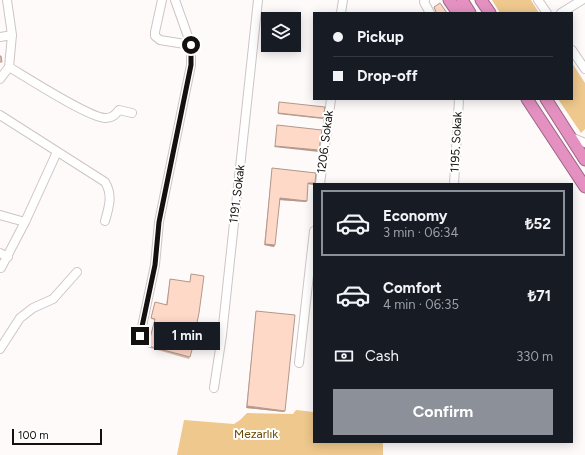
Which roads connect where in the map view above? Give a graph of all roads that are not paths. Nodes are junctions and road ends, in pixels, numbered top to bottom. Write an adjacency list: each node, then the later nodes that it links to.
1 (7, 0): 21 (street)
2 (162, 0): 23 (street)
3 (175, 0): 23 (street)
4 (258, 0): 52 (street, 1191. Sokak)
5 (343, 0): 13 (street)
6 (425, 0): 14 (street)
7 (449, 0): 15 (highway)
8 (462, 0): 16 (highway)
9 (481, 0): 17 (highway)
10 (489, 0): 18 (highway)
11 (538, 0): 19 (street)
12 (582, 0): 20 (street)
13 (341, 12)
14 (429, 12)
15 (457, 12)
16 (469, 12)
17 (489, 12)
18 (497, 12)
19 (546, 12)
20 (563, 12)
21 (12, 35): 22 (street); 25 (street)
22 (0, 37)
23 (191, 45): 49 (street)
24 (573, 51): 26 (street)
25 (9, 67): 27 (street); 32 (street)
26 (585, 69)
27 (0, 79)
28 (331, 100): 38 (street, 1206. Sokak)
29 (459, 100): 39 (street, 1195. Sokak)
30 (527, 100): 40 (highway)
31 (547, 100): 34 (highway)
32 (132, 113)
33 (0, 115): 36 (street)
34 (569, 136): 35 (street); 37 (highway)
35 (585, 143)
36 (57, 152): 42 (street); 43 (street)
37 (585, 160)
38 (320, 183)
39 (454, 183)
40 (585, 186)
41 (0, 215): 43 (street)
42 (105, 221)
43 (25, 222): 46 (street)
44 (313, 240): 51 (street)
45 (0, 253): 46 (street)
46 (8, 257): 47 (street)
47 (1, 268)
48 (77, 272): 50 (street)
49 (140, 336)
50 (0, 349)
51 (299, 363)
52 (214, 388)

